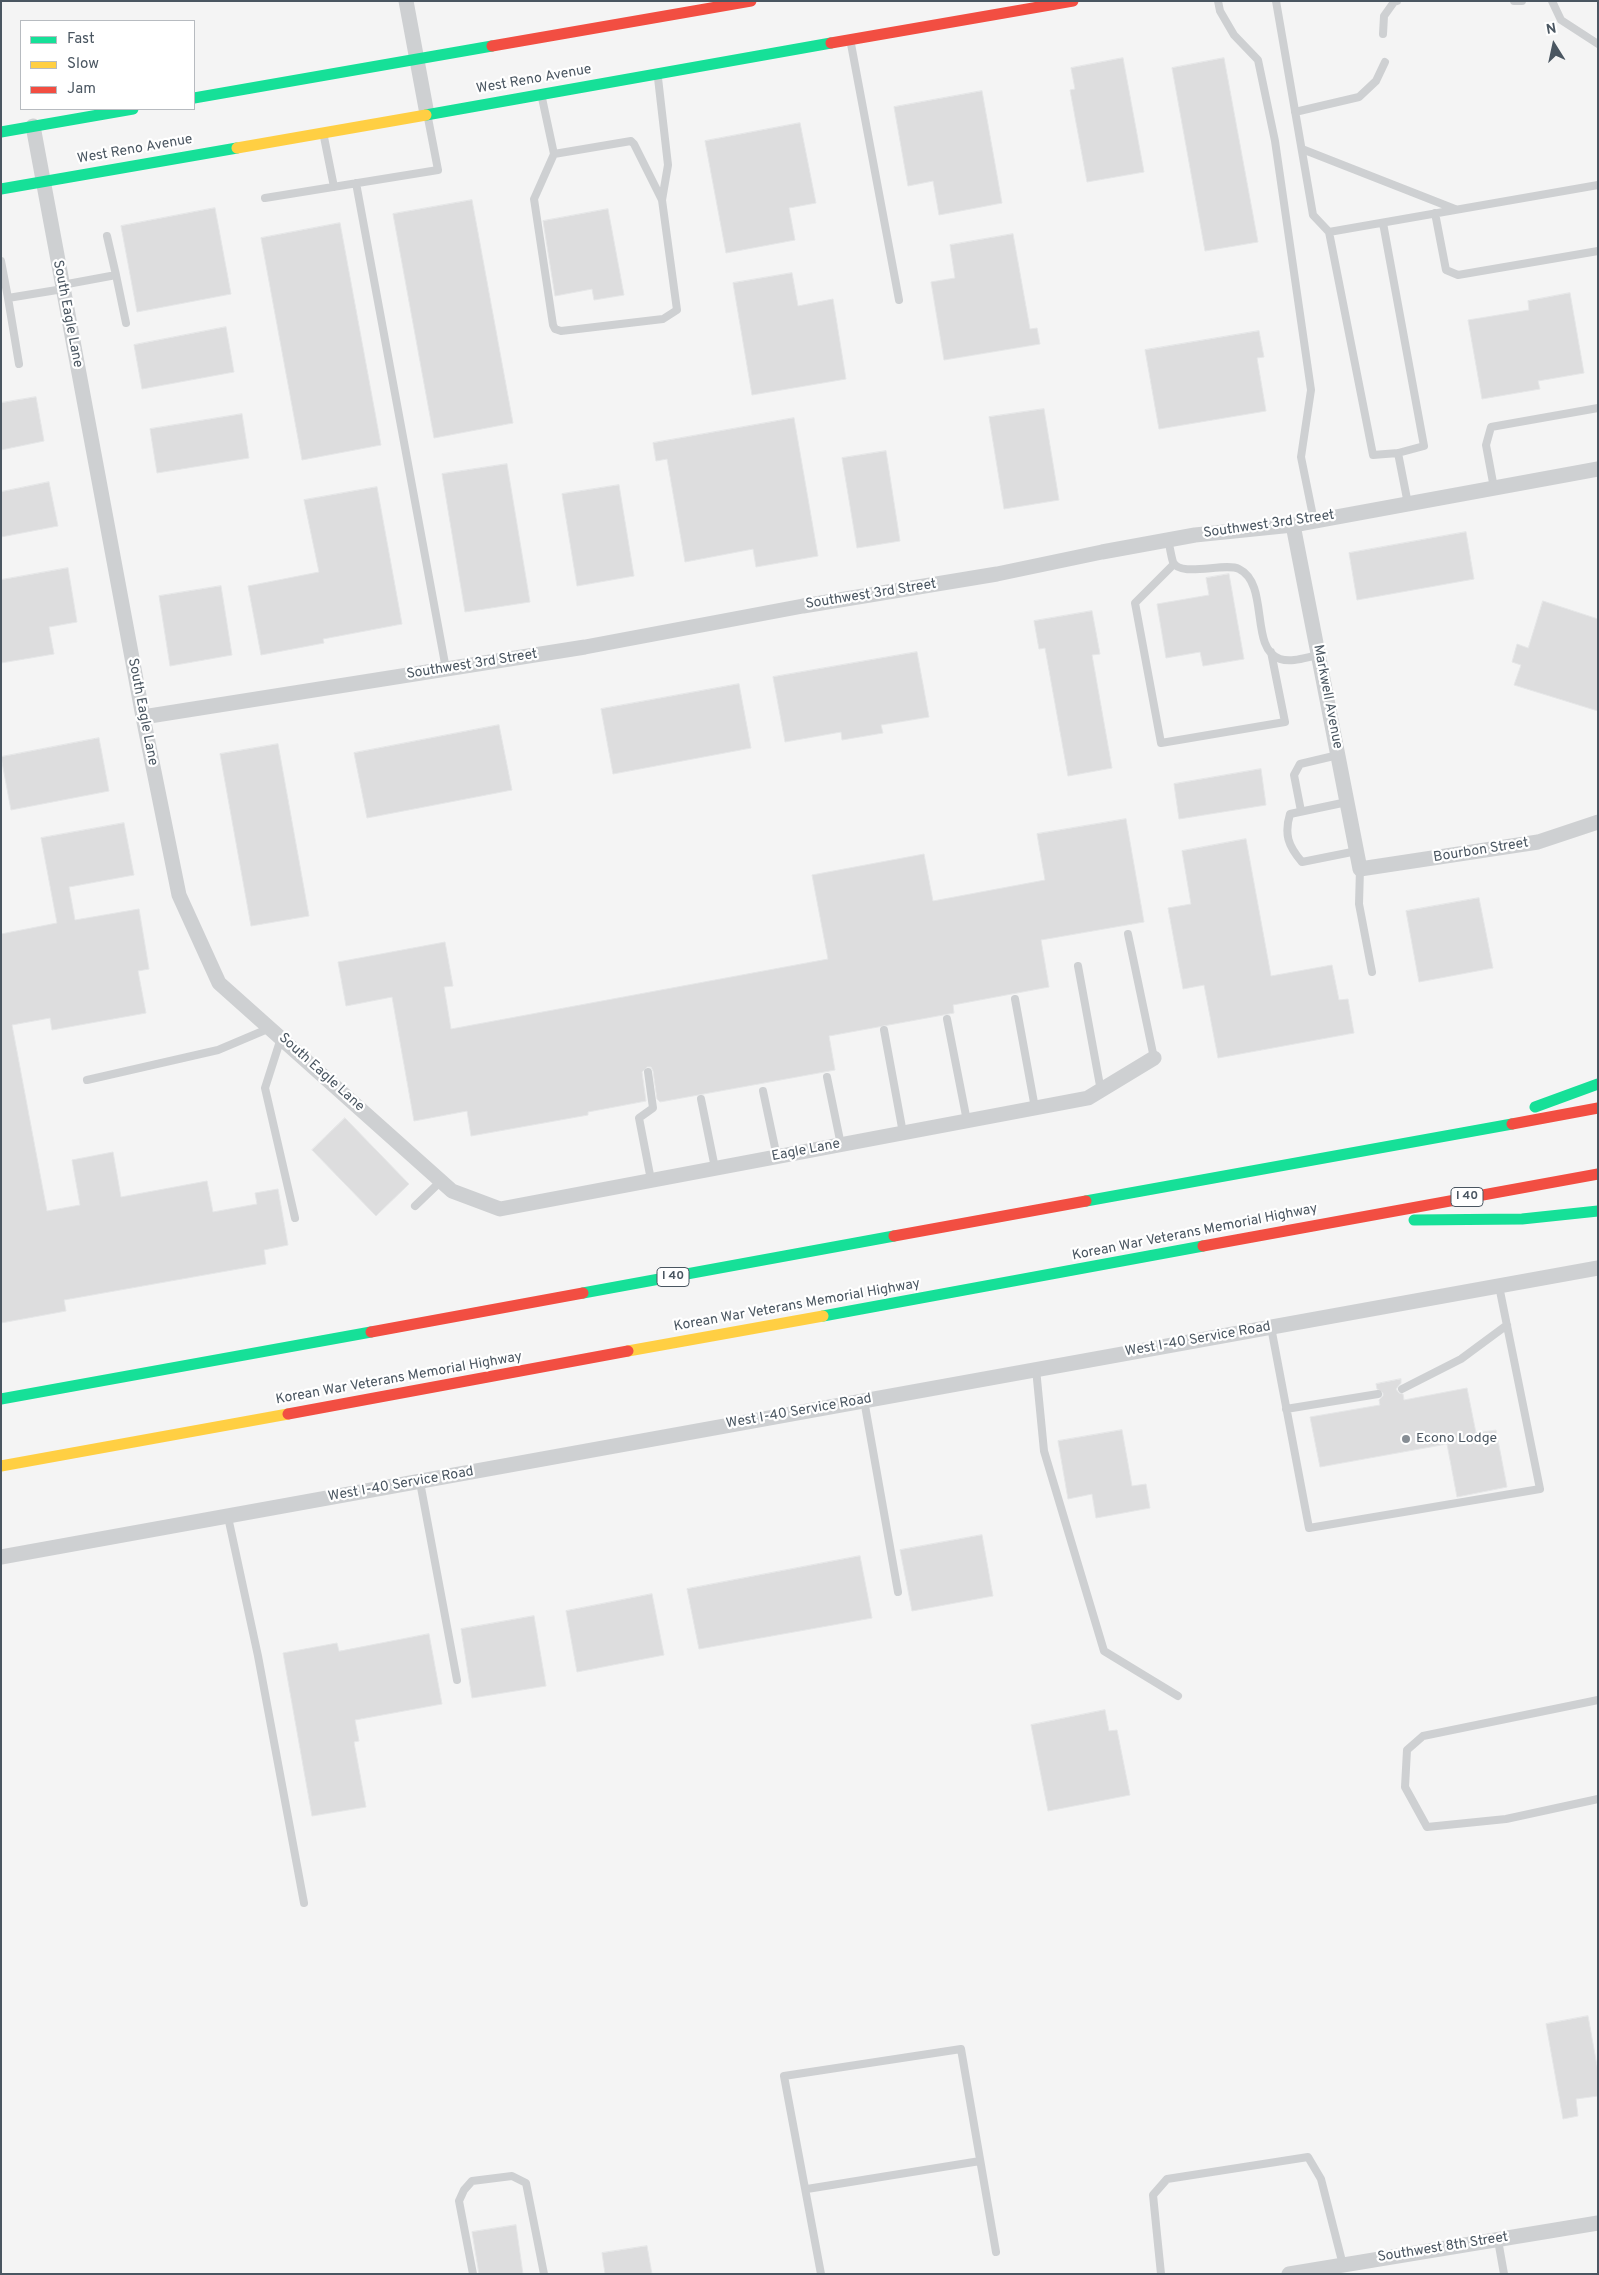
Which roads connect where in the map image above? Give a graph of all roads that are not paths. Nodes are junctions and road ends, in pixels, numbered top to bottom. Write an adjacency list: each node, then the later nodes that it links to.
1 (406, 1): 15 (street)
2 (751, 1): 15 (main road)
3 (992, 1): 11 (main road)
4 (1073, 1): 11 (main road, West Reno Avenue)
5 (1218, 1): 53 (lane)
6 (1276, 1): 21 (lane)
7 (1397, 1): 12 (lane)
8 (1514, 1): 9 (lane)
9 (1522, 1)
10 (1552, 1): 14 (lane)
11 (994, 15): 13 (main road, West Reno Avenue)
12 (1383, 34)
13 (850, 40): 17 (main road, West Reno Avenue); 45 (lane)
14 (1598, 44)
15 (417, 60): 19 (main road); 22 (street)
16 (1385, 62): 21 (lane)
17 (658, 74): 18 (main road, West Reno Avenue); 34 (lane)
18 (541, 94): 22 (main road, West Reno Avenue); 27 (lane)
19 (195, 98)
20 (128, 110): 23 (main road)
21 (1295, 112): 26 (lane)
22 (427, 114): 25 (main road, West Reno Avenue); 29 (lane)
23 (33, 126): 24 (main road); 28 (street, South Eagle Lane)
24 (1, 132)
25 (323, 132): 28 (main road, West Reno Avenue); 31 (lane)
26 (1302, 149): 35 (lane); 38 (lane)
27 (554, 154): 34 (lane); 34 (lane)
28 (42, 182): 32 (main road, West Reno Avenue); 43 (street, South Eagle Lane)
29 (356, 183): 31 (lane); 59 (lane)
30 (1598, 185): 35 (lane)
31 (334, 187): 33 (lane)
32 (1, 189)
33 (265, 198)
34 (662, 200)
35 (1457, 210): 36 (lane)
36 (1435, 213): 37 (lane); 40 (lane)
37 (1383, 223): 38 (lane); 49 (lane)
38 (1329, 232): 49 (lane)
39 (107, 236): 42 (lane)
40 (1598, 251)
41 (1, 261): 44 (lane)
42 (116, 274): 43 (lane); 46 (lane)
43 (62, 287): 44 (lane); 60 (street, South Eagle Lane)
44 (8, 298): 47 (lane)
45 (899, 300)
46 (126, 323)
47 (19, 364)
48 (1598, 408): 51 (lane)
49 (1398, 453): 52 (lane)
50 (1598, 470): 51 (street, Southwest 3rd Street)
51 (1494, 488): 52 (street, Southwest 3rd Street)
52 (1408, 504): 53 (street, Southwest 3rd Street)
53 (1314, 521): 54 (street, Southwest 3rd Street)
54 (1293, 524): 55 (street, Southwest 3rd Street); 58 (street, Markwell Avenue)
55 (1168, 540): 56 (lane); 59 (street, Southwest 3rd Street)
56 (1174, 564): 57 (lane); 57 (lane)
57 (1271, 652): 58 (lane)
58 (1318, 655): 61 (street, Markwell Avenue)
59 (446, 669): 60 (street, Southwest 3rd Street)
60 (143, 717): 73 (street, South Eagle Lane)
61 (1338, 755): 62 (street, Markwell Avenue); 63 (lane)
62 (1347, 802): 63 (lane); 65 (street, Markwell Avenue)
63 (1301, 812): 65 (lane)
64 (1598, 822): 66 (street, Bourbon Street)
65 (1357, 851): 66 (street, Markwell Avenue)
66 (1360, 869): 69 (lane)
67 (1128, 934): 74 (lane)
68 (1078, 966): 80 (lane)
69 (1372, 972)
70 (1015, 999): 82 (lane)
71 (947, 1019): 84 (lane)
72 (884, 1030): 85 (lane)
73 (275, 1033): 77 (lane); 92 (street, South Eagle Lane); 95 (lane)
74 (1154, 1058): 80 (street, Eagle Lane)
75 (648, 1072): 91 (lane)
76 (828, 1076): 87 (lane)
77 (88, 1080)
78 (1598, 1084): 86 (main road)
79 (763, 1091): 88 (lane)
80 (1101, 1091): 82 (street, Eagle Lane)
81 (701, 1099): 89 (lane)
82 (1035, 1108): 84 (street, Eagle Lane)
83 (1598, 1108): 86 (main road, I 40)
84 (967, 1121): 85 (street, Eagle Lane)
85 (903, 1133): 87 (street, Eagle Lane)
86 (1463, 1133): 104 (main road, I 40)
87 (841, 1145): 88 (street, Eagle Lane)
88 (777, 1157): 89 (street, Eagle Lane)
89 (715, 1168): 91 (street, Eagle Lane)
90 (1598, 1174): 96 (main road, Korean War Veterans Memorial Highway / I 40)
91 (651, 1180): 92 (street, Eagle Lane)
92 (446, 1186): 93 (lane)
93 (415, 1206)
94 (1598, 1211): 96 (main road)
95 (295, 1218)
96 (1337, 1221): 107 (main road, Korean War Veterans Memorial Highway / I 40)
97 (1598, 1268): 98 (street, West I-40 Service Road)
98 (1499, 1286): 99 (lane); 100 (street, West I-40 Service Road)
99 (1507, 1325): 102 (lane); 106 (lane)
100 (1271, 1327): 101 (street, West I-40 Service Road); 106 (lane)
101 (1036, 1369): 105 (street, West I-40 Service Road); 113 (lane)
102 (1402, 1389)
103 (1378, 1394): 106 (lane)
104 (1, 1399)
105 (864, 1400): 108 (street, West I-40 Service Road); 111 (lane)
106 (1286, 1408)
107 (1, 1466)
108 (420, 1482): 109 (street, West I-40 Service Road); 112 (lane)
109 (228, 1517): 110 (street, West I-40 Service Road); 116 (lane)
110 (1, 1557)
111 (898, 1592)
112 (457, 1680)
113 (1178, 1696)
114 (1598, 1700): 115 (lane)
115 (1598, 1799)
116 (304, 1903)
117 (980, 2161): 118 (lane); 118 (lane); 121 (lane)
118 (807, 2189): 126 (lane)
119 (1598, 2223): 120 (street, Southwest 8th Street)
120 (1498, 2240): 122 (street, Southwest 8th Street); 129 (lane)
121 (996, 2252)
122 (1343, 2265): 123 (street, Southwest 8th Street); 127 (lane)
123 (1313, 2272): 128 (street, Southwest 8th Street)
124 (473, 2274): 125 (lane)
125 (544, 2274)
126 (821, 2274)
127 (1161, 2274)
128 (1289, 2274)
129 (1504, 2274)

